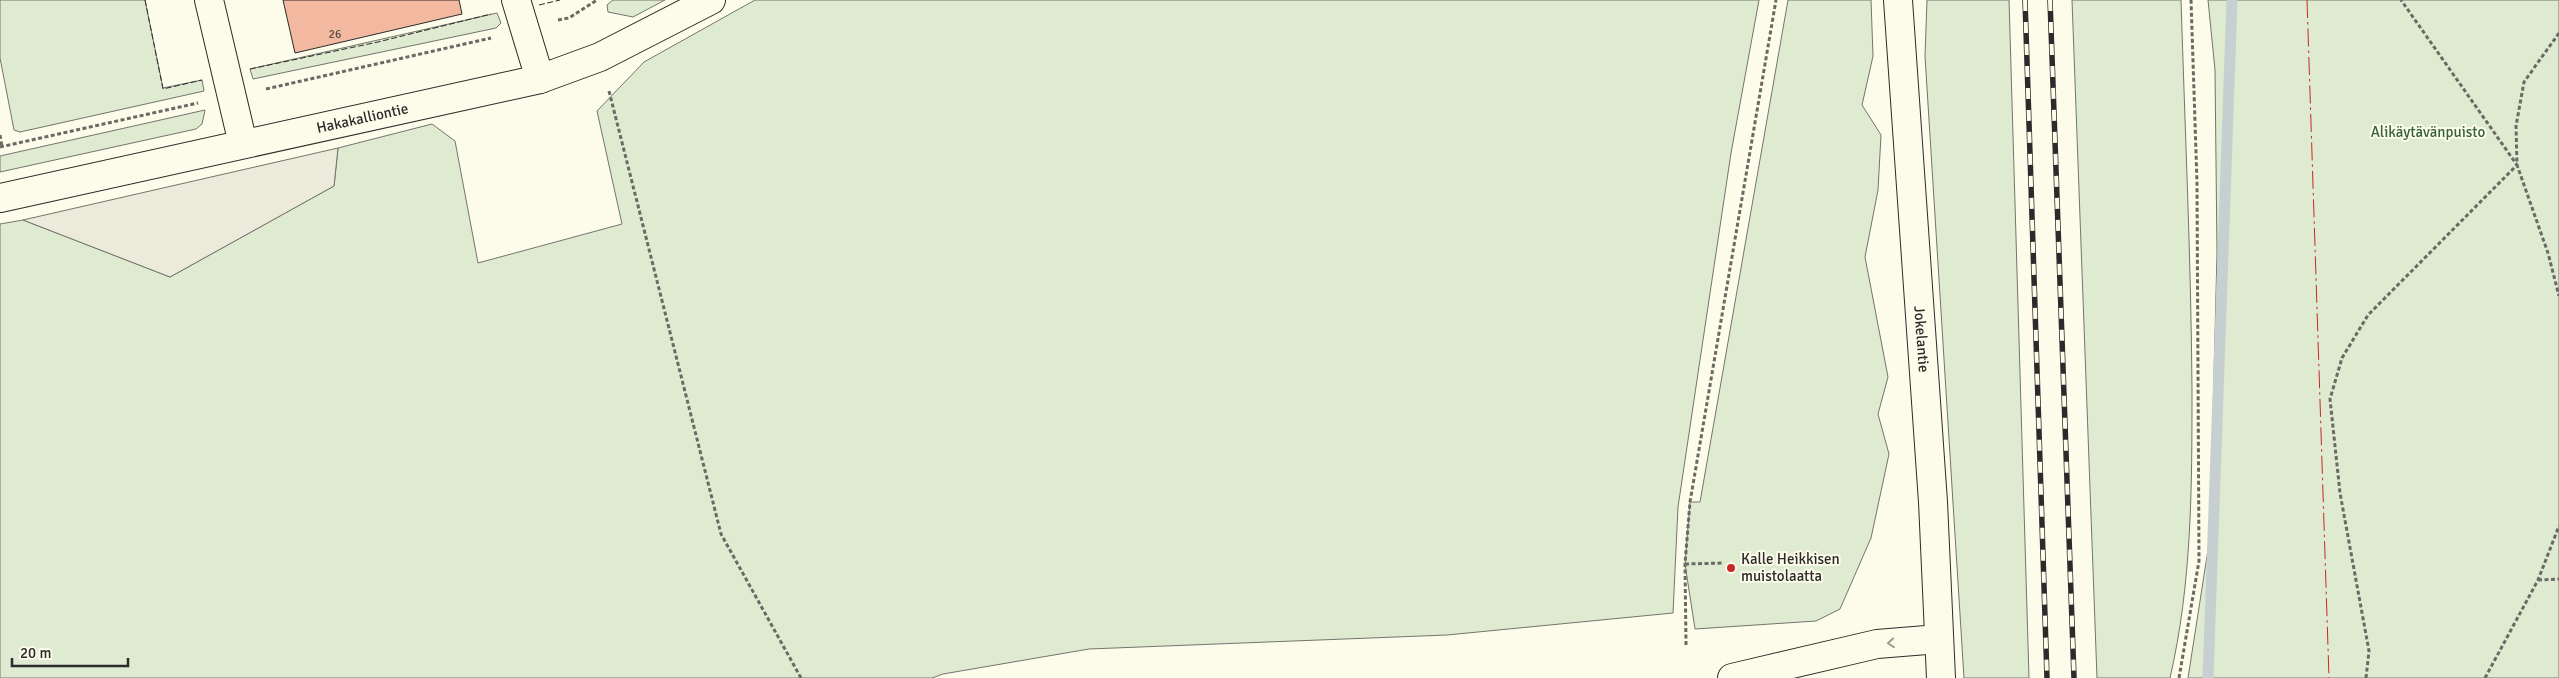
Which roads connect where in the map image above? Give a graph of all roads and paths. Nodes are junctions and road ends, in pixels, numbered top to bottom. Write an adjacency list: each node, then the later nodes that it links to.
1 (209, 0): 13 (main road)
2 (516, 0): 9 (main road)
3 (596, 0): 9 (path)
4 (711, 0): 11 (main road, Hakakalliontie)
5 (1776, 0): 22 (path)
6 (1898, 0): 25 (main road, Jokelantie)
7 (2191, 0): 30 (path)
8 (2401, 0): 17 (path)
9 (524, 29): 12 (main road); 13 (path)
10 (2559, 33): 17 (path)
11 (600, 56): 12 (main road, Hakakalliontie); 27 (path)
12 (540, 79): 15 (main road, Hakakalliontie)
13 (230, 96): 15 (main road); 16 (path)
14 (0, 135): 16 (path)
15 (243, 144): 18 (main road, Hakakalliontie)
16 (1, 147)
17 (2517, 165): 19 (path); 31 (path)
18 (0, 198)
19 (2559, 296)
20 (2559, 526): 24 (path)
21 (1722, 563): 22 (path)
22 (1685, 564): 26 (path)
23 (2559, 579): 24 (path)
24 (2538, 580): 32 (path)
25 (1939, 639): 28 (main road, one-way to 28); 29 (main road, Jokelantie)
26 (1686, 645)
27 (801, 678)
28 (1732, 678)
29 (1941, 678)
30 (2179, 678)
31 (2366, 678)
32 (2485, 678)

